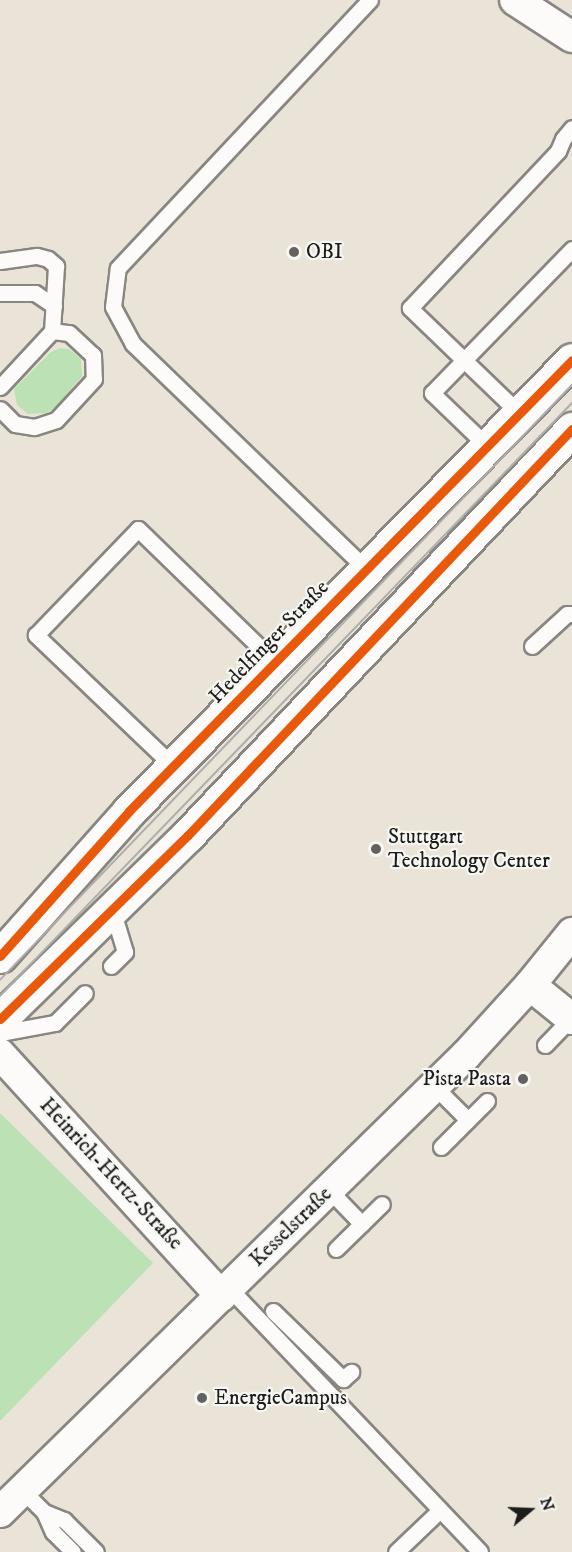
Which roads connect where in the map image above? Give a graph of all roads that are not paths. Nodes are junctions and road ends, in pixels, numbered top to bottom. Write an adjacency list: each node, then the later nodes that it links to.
1 (370, 0): 17 (lane)
2 (515, 0): 3 (street)
3 (572, 37)
4 (572, 128): 5 (lane)
5 (565, 148): 14 (lane)
6 (572, 249): 16 (lane)
7 (0, 261): 9 (lane)
8 (0, 293): 9 (lane)
9 (54, 306): 10 (lane)
10 (52, 331): 12 (lane); 13 (lane)
11 (572, 360): 14 (street, Hedelfinger Straße)
12 (0, 387)
13 (0, 409)
14 (520, 414): 16 (street, Hedelfinger Straße)
15 (572, 429): 22 (street)
16 (488, 447): 17 (street, Hedelfinger Straße)
17 (366, 569): 20 (street, Hedelfinger Straße)
18 (572, 614): 19 (lane)
19 (532, 646)
20 (275, 662): 21 (street, Hedelfinger Straße); 21 (lane)
21 (173, 766): 24 (street, Hedelfinger Straße)
22 (112, 909): 25 (lane); 28 (street)
23 (572, 933): 26 (street, Kesselstraße)
24 (0, 956)
25 (111, 966)
26 (530, 985): 29 (street); 33 (street, Kesselstraße)
27 (85, 993): 30 (lane)
28 (0, 1018)
29 (572, 1019): 31 (lane)
30 (0, 1033)
31 (545, 1045)
32 (0, 1054): 41 (street, Heinrich-Hertz-Straße)
33 (434, 1086): 35 (lane); 37 (street, Kesselstraße)
34 (487, 1101): 35 (lane)
35 (468, 1120): 36 (lane)
36 (441, 1147)
37 (329, 1190): 39 (lane); 41 (street, Kesselstraße)
38 (382, 1204): 39 (lane)
39 (362, 1224): 40 (lane)
40 (336, 1249)
41 (225, 1292): 42 (lane); 44 (street, Kesselstraße)
42 (262, 1322): 43 (lane); 45 (lane)
43 (351, 1372)
44 (22, 1490): 46 (street, Kesselstraße); 47 (lane)
45 (440, 1510): 50 (lane); 51 (lane)
46 (0, 1512)
47 (44, 1512): 48 (lane); 49 (lane)
48 (73, 1552)
49 (96, 1552)
50 (396, 1552)
51 (480, 1552)

